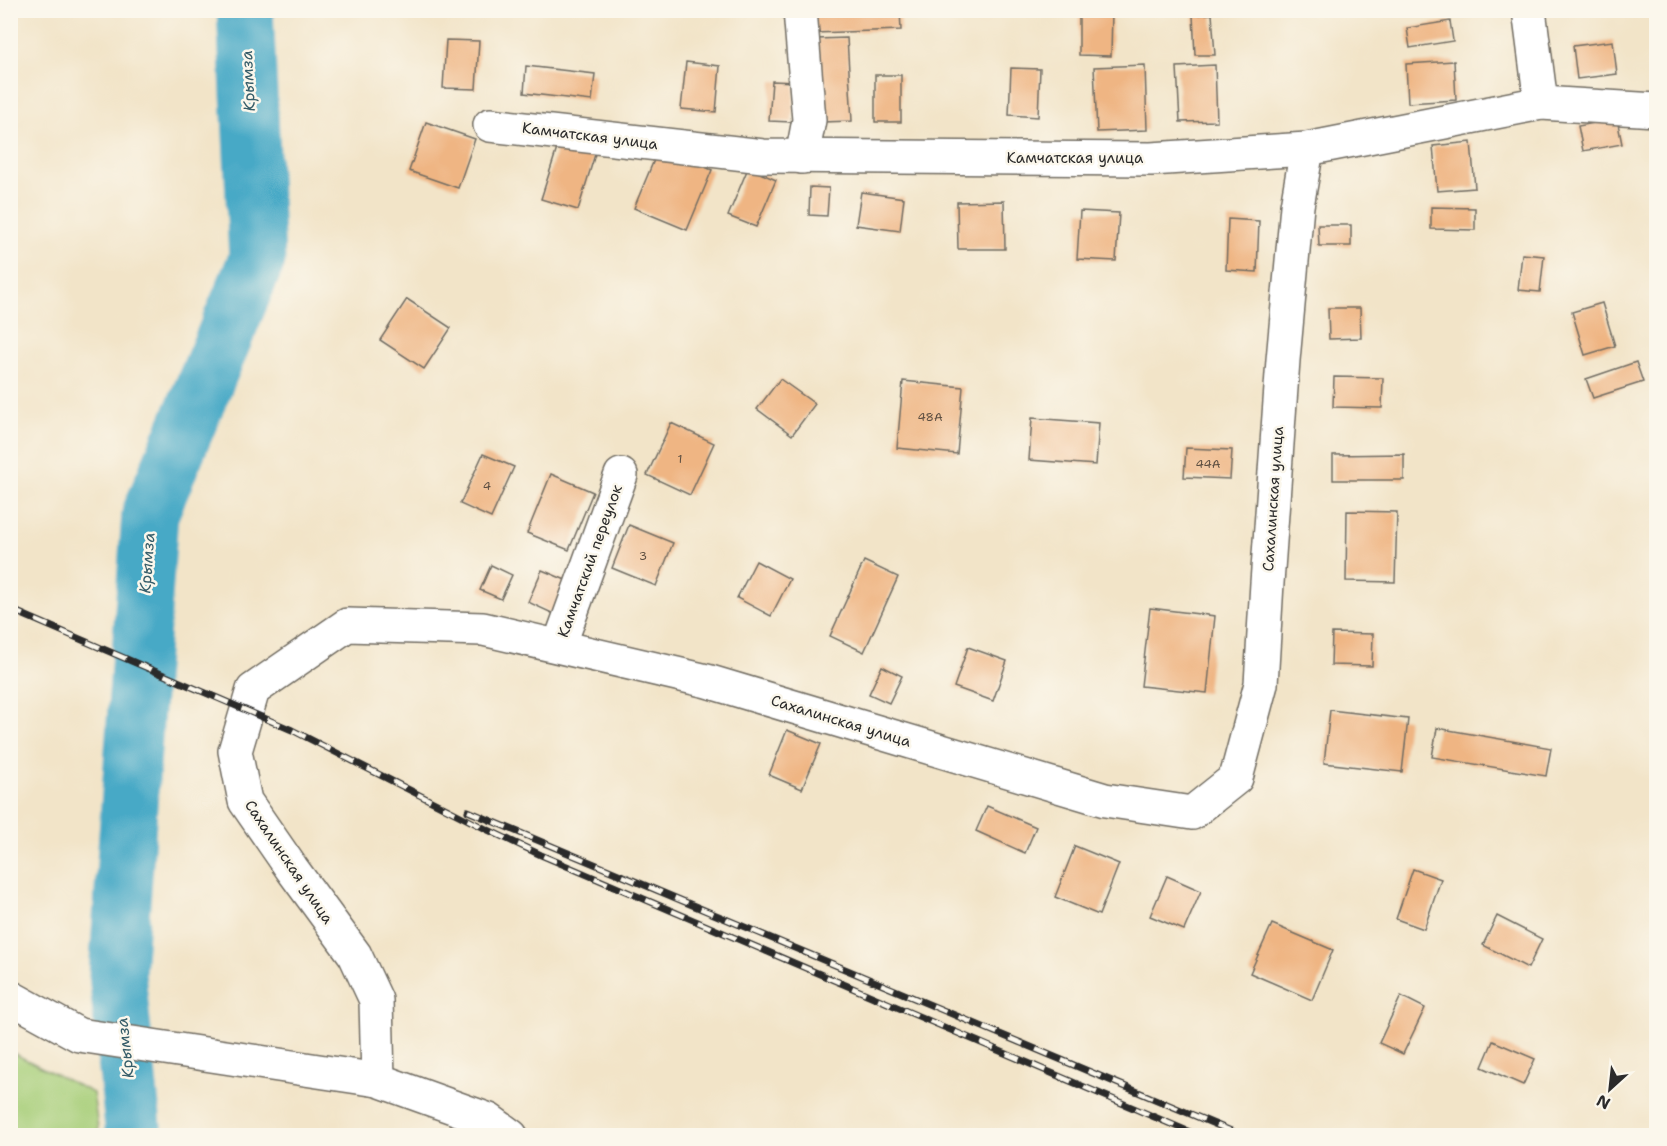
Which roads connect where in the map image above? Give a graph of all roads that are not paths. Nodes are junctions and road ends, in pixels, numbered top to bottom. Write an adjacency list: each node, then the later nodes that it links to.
1 (800, 10): 7 (street)
2 (1529, 10): 3 (street)
3 (1541, 103): 4 (street, Камчатская улица); 6 (street, Камчатская улица)
4 (1656, 110)
5 (490, 125): 7 (street, Камчатская улица)
6 (1306, 149): 7 (street, Камчатская улица); 9 (street, Сахалинская улица)
7 (802, 157)
8 (621, 475): 9 (street, Камчатский переулок)
9 (559, 646): 11 (street, Сахалинская улица)
10 (10, 997): 11 (street)
11 (378, 1080): 12 (street)
12 (511, 1136)

